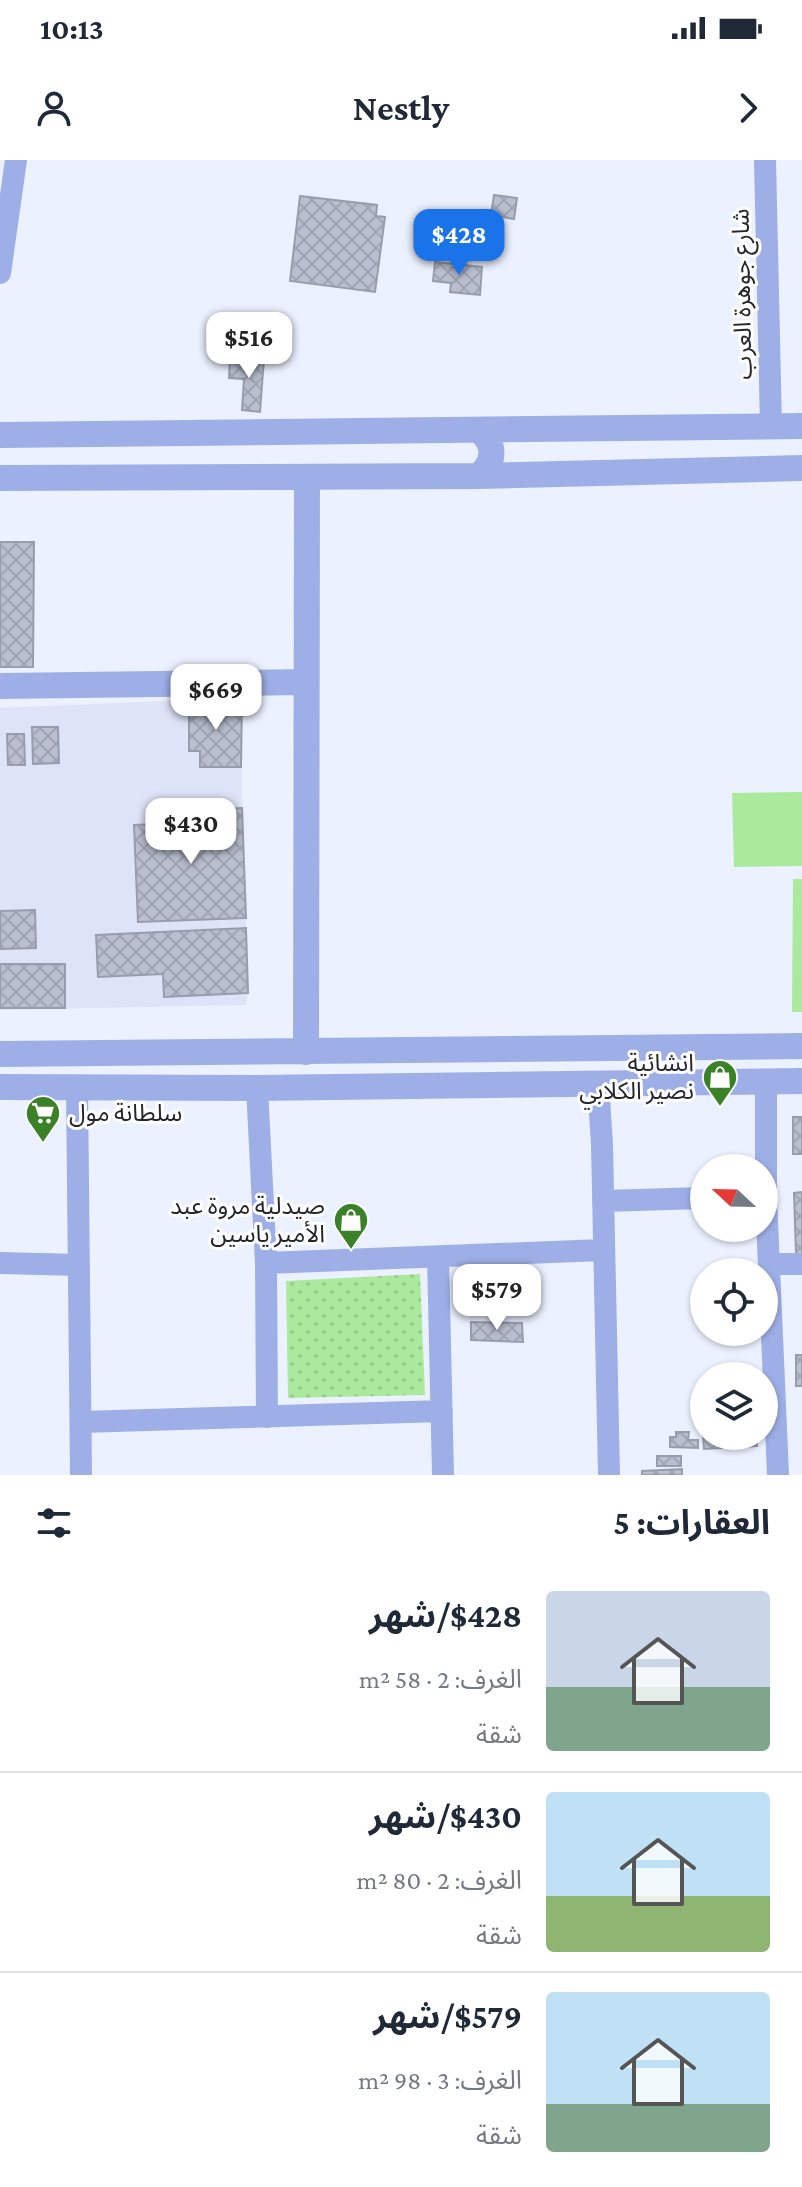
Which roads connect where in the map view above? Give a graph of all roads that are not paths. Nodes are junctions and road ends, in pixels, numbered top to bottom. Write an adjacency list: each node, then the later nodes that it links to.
1 (16, 160): 3 (street)
2 (765, 160): 4 (street, شارع جوهرة العرب)
3 (0, 273)
4 (771, 426): 5 (street); 6 (street)
5 (802, 426)
6 (536, 430): 7 (street); 10 (street)
7 (480, 431): 8 (street); 11 (street)
8 (0, 435)
9 (802, 468): 10 (street)
10 (542, 474): 11 (street)
11 (478, 476): 12 (street)
12 (307, 477): 13 (street); 14 (street)
13 (0, 478)
14 (306, 682): 15 (street); 17 (street)
15 (0, 686)
16 (802, 1046): 17 (street)
17 (306, 1052): 18 (street)
18 (0, 1054)
19 (802, 1081): 20 (street)
20 (766, 1082): 21 (street); 25 (street)
21 (598, 1084): 24 (street); 27 (street)
22 (0, 1087): 23 (street)
23 (77, 1087): 24 (street); 34 (street)
24 (257, 1088): 31 (street)
25 (765, 1154)
26 (690, 1198): 27 (street)
27 (603, 1201): 28 (street)
28 (603, 1250): 29 (street); 41 (street)
29 (438, 1257): 31 (street); 36 (street)
30 (0, 1263): 34 (street)
31 (266, 1263): 37 (street)
32 (778, 1264): 33 (street)
33 (802, 1264)
34 (79, 1265): 38 (street)
35 (772, 1346): 42 (street)
36 (442, 1411): 37 (street); 40 (street)
37 (267, 1417): 38 (street)
38 (81, 1422): 39 (street)
39 (81, 1475)
40 (443, 1475)
41 (609, 1475)
42 (778, 1475)

